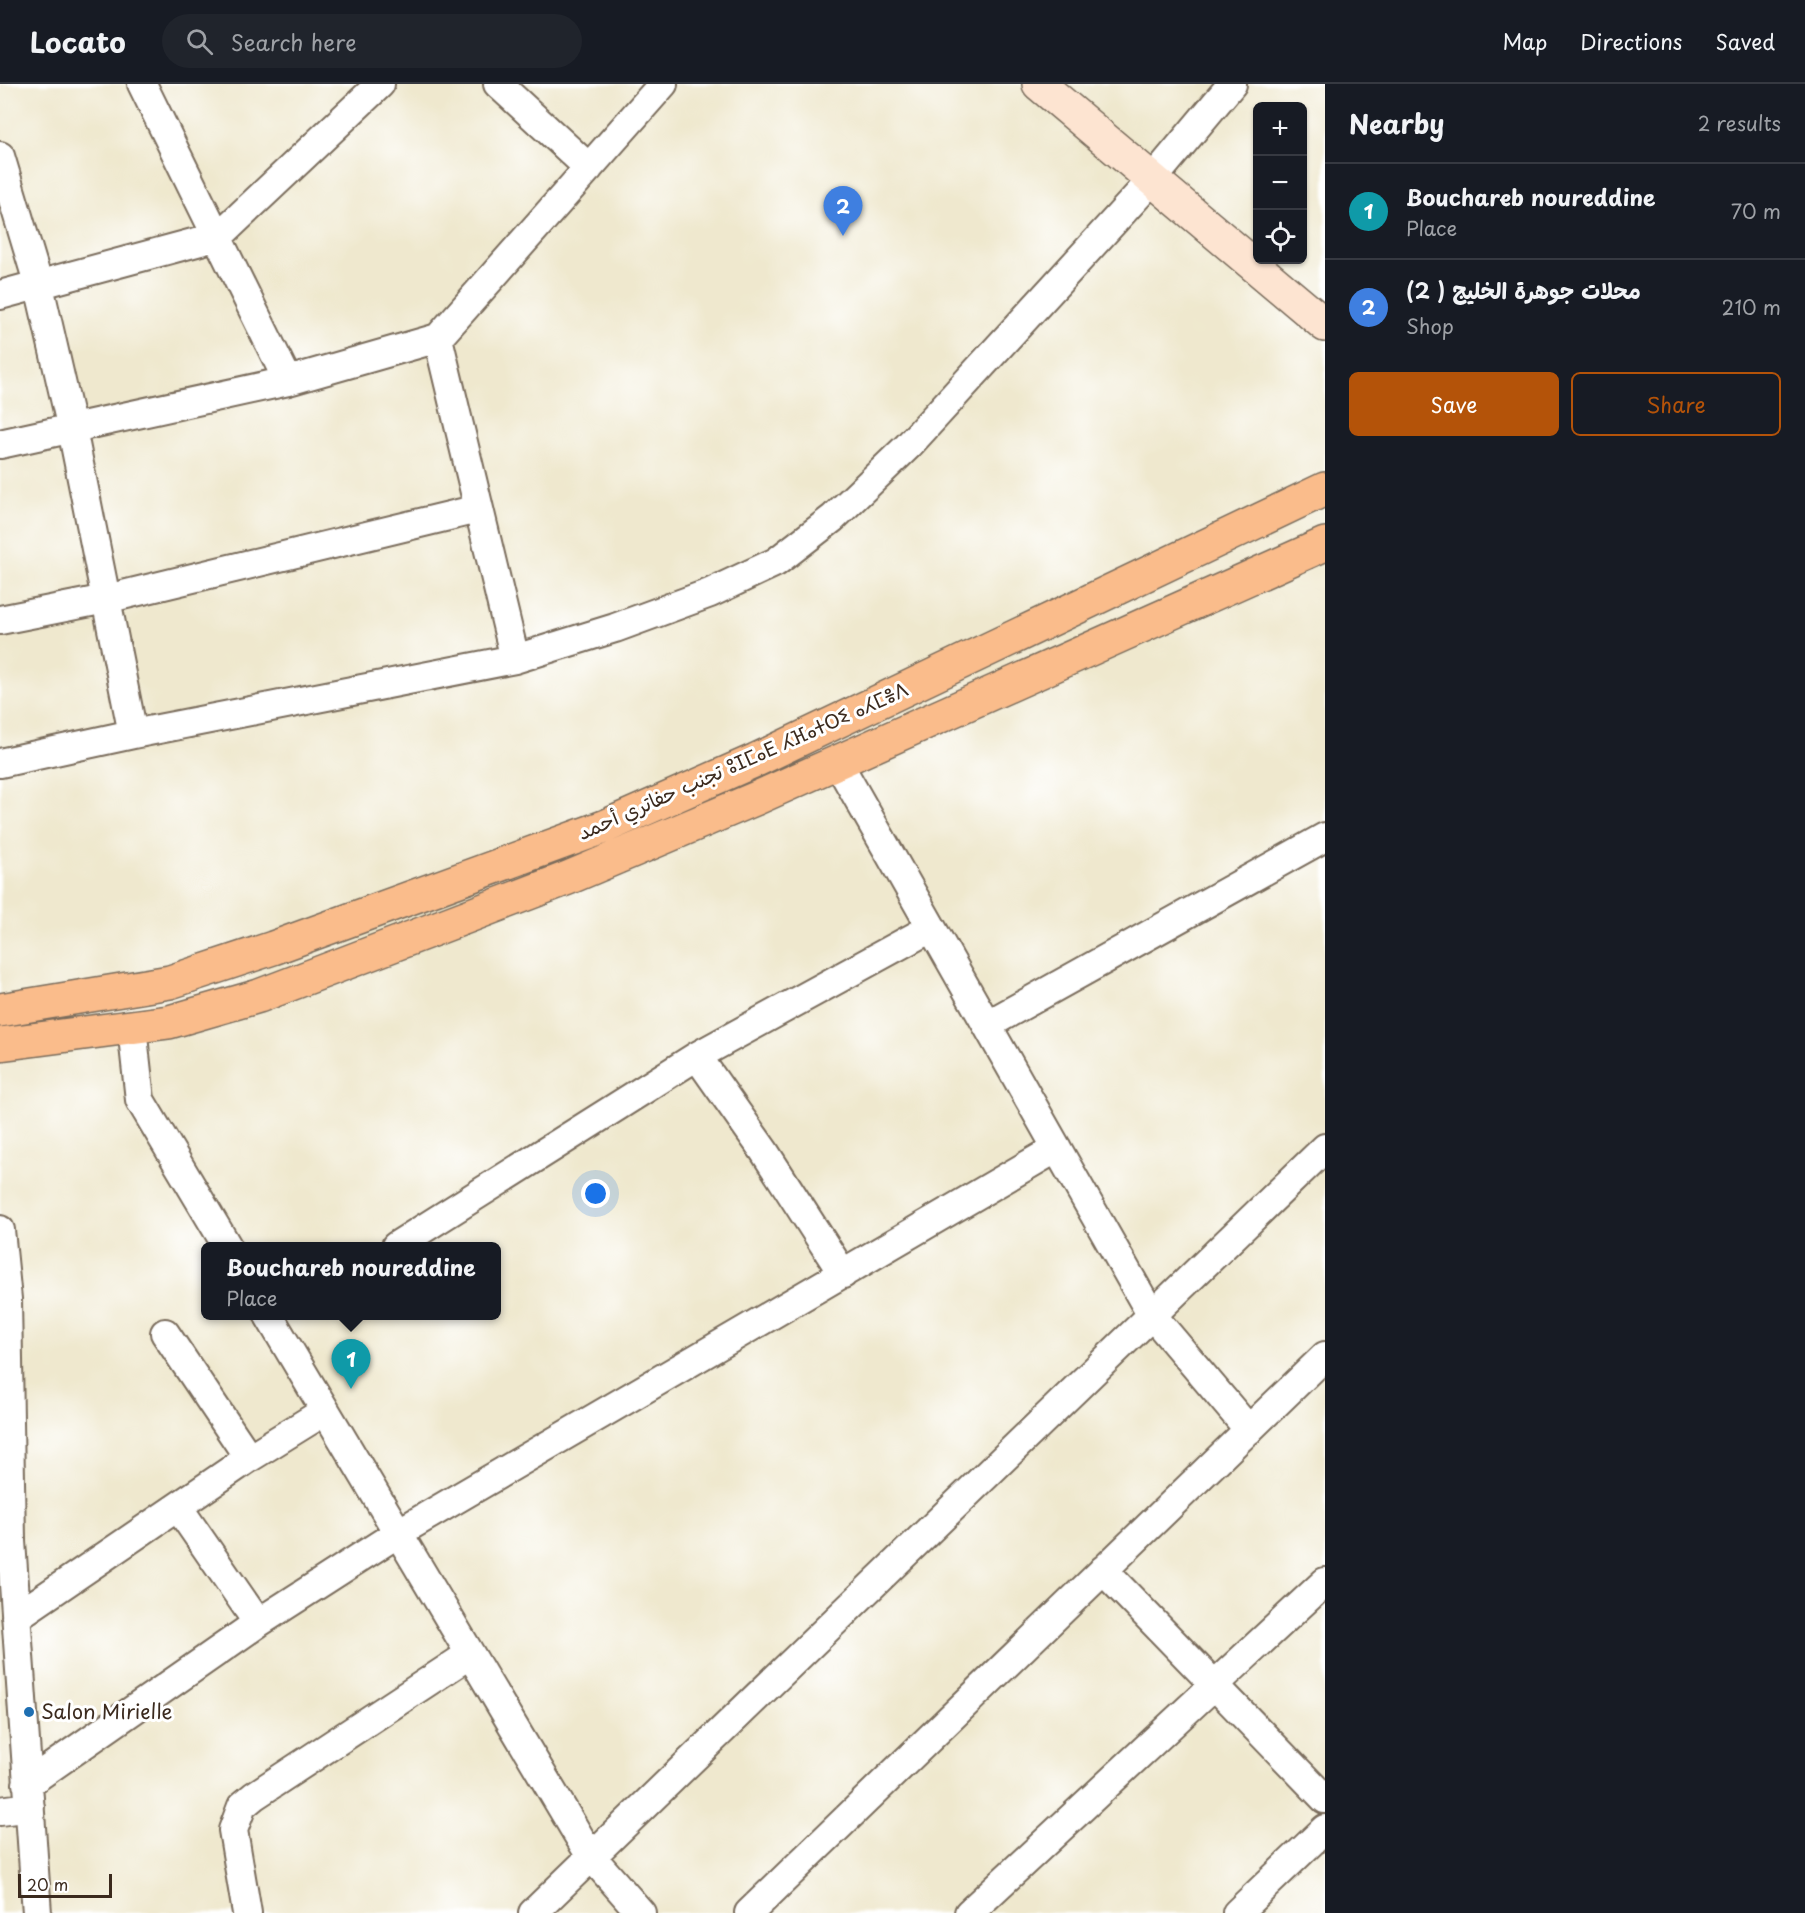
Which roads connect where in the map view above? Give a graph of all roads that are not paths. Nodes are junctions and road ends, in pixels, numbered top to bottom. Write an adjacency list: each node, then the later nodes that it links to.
1 (142, 84): 10 (street)
2 (380, 84): 10 (street)
3 (498, 84): 8 (street)
4 (663, 84): 8 (street)
5 (1040, 84): 9 (main road)
6 (1232, 84): 9 (street)
7 (0, 156): 11 (street)
8 (589, 168): 14 (street)
9 (1151, 181): 13 (main road); 23 (street)
10 (219, 236): 11 (street); 15 (street)
11 (39, 286): 12 (street); 16 (street)
12 (0, 295)
13 (1325, 325)
14 (438, 338): 15 (street); 19 (street)
15 (288, 381): 16 (street)
16 (72, 429): 17 (street); 21 (street)
17 (0, 444)
18 (1325, 489): 29 (main road, تجنب حفاتري أحمد ⵓⵊⵎⴰⴹ ⵃⴼⴰⵜⵔⵉ ⴰⵃⵎⴻⴷ)
19 (478, 509): 21 (street); 23 (street)
20 (1325, 544): 25 (main road, تجنب حفاتري أحمد ⵓⵊⵎⴰⴹ ⵃⴼⴰⵜⵔⵉ ⴰⵃⵎⴻⴷ)
21 (106, 599): 22 (street); 24 (street)
22 (0, 620)
23 (515, 659): 24 (street)
24 (133, 734): 26 (street)
25 (837, 761): 28 (street); 31 (main road, تجنب حفاتري أحمد ⵓⵊⵎⴰⴹ ⵃⴼⴰⵜⵔⵉ ⴰⵃⵎⴻⴷ)
26 (0, 763)
27 (1325, 837): 30 (street)
28 (932, 928): 30 (street); 33 (street)
29 (0, 1010)
30 (987, 1025): 34 (street)
31 (132, 1027): 32 (main road, تجنب حفاتري أحمد ⵓⵊⵎⴰⴹ ⵃⴼⴰⵜⵔⵉ ⴰⵃⵎⴻⴷ); 37 (street)
32 (0, 1044)
33 (697, 1056): 38 (street); 39 (street)
34 (1057, 1148): 39 (street); 41 (street)
35 (1325, 1148): 41 (street)
36 (0, 1230): 40 (street)
37 (225, 1242)
38 (402, 1242)
39 (843, 1274): 49 (street)
40 (4, 1299): 50 (street)
41 (1151, 1314): 46 (street); 61 (street)
42 (277, 1320): 45 (street)
43 (165, 1333): 47 (street)
44 (1325, 1356): 46 (street)
45 (325, 1410): 47 (street); 49 (street)
46 (1249, 1430): 51 (street)
47 (249, 1458): 48 (street)
48 (178, 1507): 53 (street); 54 (street)
49 (398, 1533): 54 (street); 55 (street)
50 (6, 1542): 53 (street)
51 (1103, 1570): 56 (street); 67 (street)
52 (1325, 1582): 56 (street)
53 (16, 1617): 57 (street)
54 (258, 1623): 57 (street)
55 (470, 1654): 61 (street); 64 (street)
56 (1214, 1684): 58 (street); 62 (street)
57 (29, 1796): 59 (street); 63 (street)
58 (1325, 1798)
59 (0, 1810)
60 (1325, 1828): 68 (street)
61 (590, 1856): 65 (street); 66 (street)
62 (971, 1912)
63 (37, 1913)
64 (247, 1913)
65 (533, 1913)
66 (641, 1913)
67 (749, 1913)
68 (1237, 1913)

